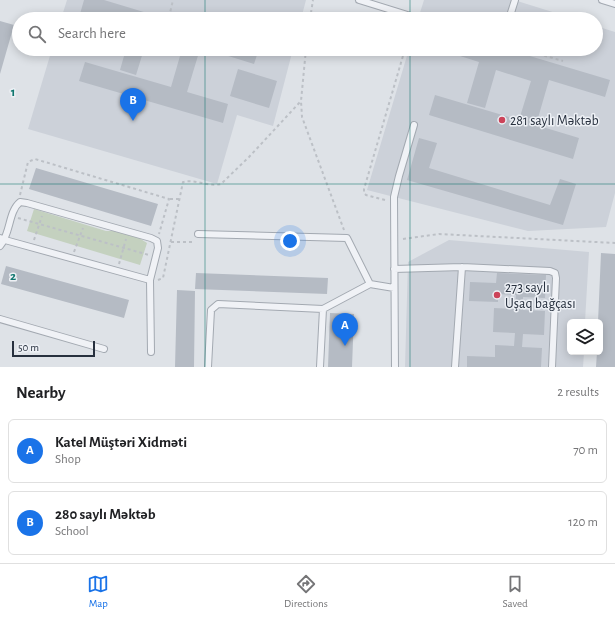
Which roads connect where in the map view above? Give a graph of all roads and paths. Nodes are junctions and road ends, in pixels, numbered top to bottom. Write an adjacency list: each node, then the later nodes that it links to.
1 (174, 0): 7 (path)
2 (313, 0): 8 (path)
3 (359, 0): 9 (lane)
4 (515, 0): 10 (lane)
5 (602, 0): 6 (lane)
6 (614, 2)
7 (170, 12)
8 (311, 12)
9 (398, 12)
10 (511, 12)
11 (305, 56): 15 (path)
12 (403, 56): 20 (path)
13 (546, 56): 14 (path)
14 (563, 61)
15 (301, 101): 18 (path); 31 (path)
16 (414, 125): 20 (lane)
17 (169, 199): 18 (path); 19 (path); 35 (path)
18 (179, 199): 45 (path)
19 (20, 202): 22 (lane); 23 (lane)
20 (394, 203): 34 (lane)
21 (42, 214): 24 (path)
22 (12, 217): 24 (path); 32 (lane)
23 (86, 219): 27 (lane); 29 (path)
24 (39, 223): 26 (path); 38 (path)
25 (60, 224): 26 (path)
26 (59, 228): 29 (path)
27 (128, 231): 35 (lane); 39 (path)
28 (198, 234): 31 (lane)
29 (80, 235): 33 (path); 41 (path)
30 (101, 236): 33 (path)
31 (347, 238): 46 (lane)
32 (3, 239): 37 (lane); 38 (lane)
33 (100, 240): 39 (path)
34 (394, 240): 36 (path); 43 (lane)
35 (157, 242): 40 (lane)
36 (615, 243)
37 (0, 246)
38 (32, 247): 41 (lane)
39 (124, 247): 40 (path); 44 (path)
40 (156, 257): 45 (lane)
41 (72, 258): 44 (lane)
42 (462, 267): 43 (lane); 55 (lane); 56 (lane)
43 (394, 269): 47 (lane)
44 (117, 271): 45 (lane)
45 (150, 280): 51 (lane)
46 (370, 284): 47 (lane); 48 (lane)
47 (394, 288): 54 (lane)
48 (323, 309): 52 (lane); 53 (lane)
49 (0, 319): 50 (lane)
50 (104, 349)
51 (151, 352)
52 (208, 367)
53 (320, 367)
54 (395, 367)
55 (455, 367)
56 (552, 367)

